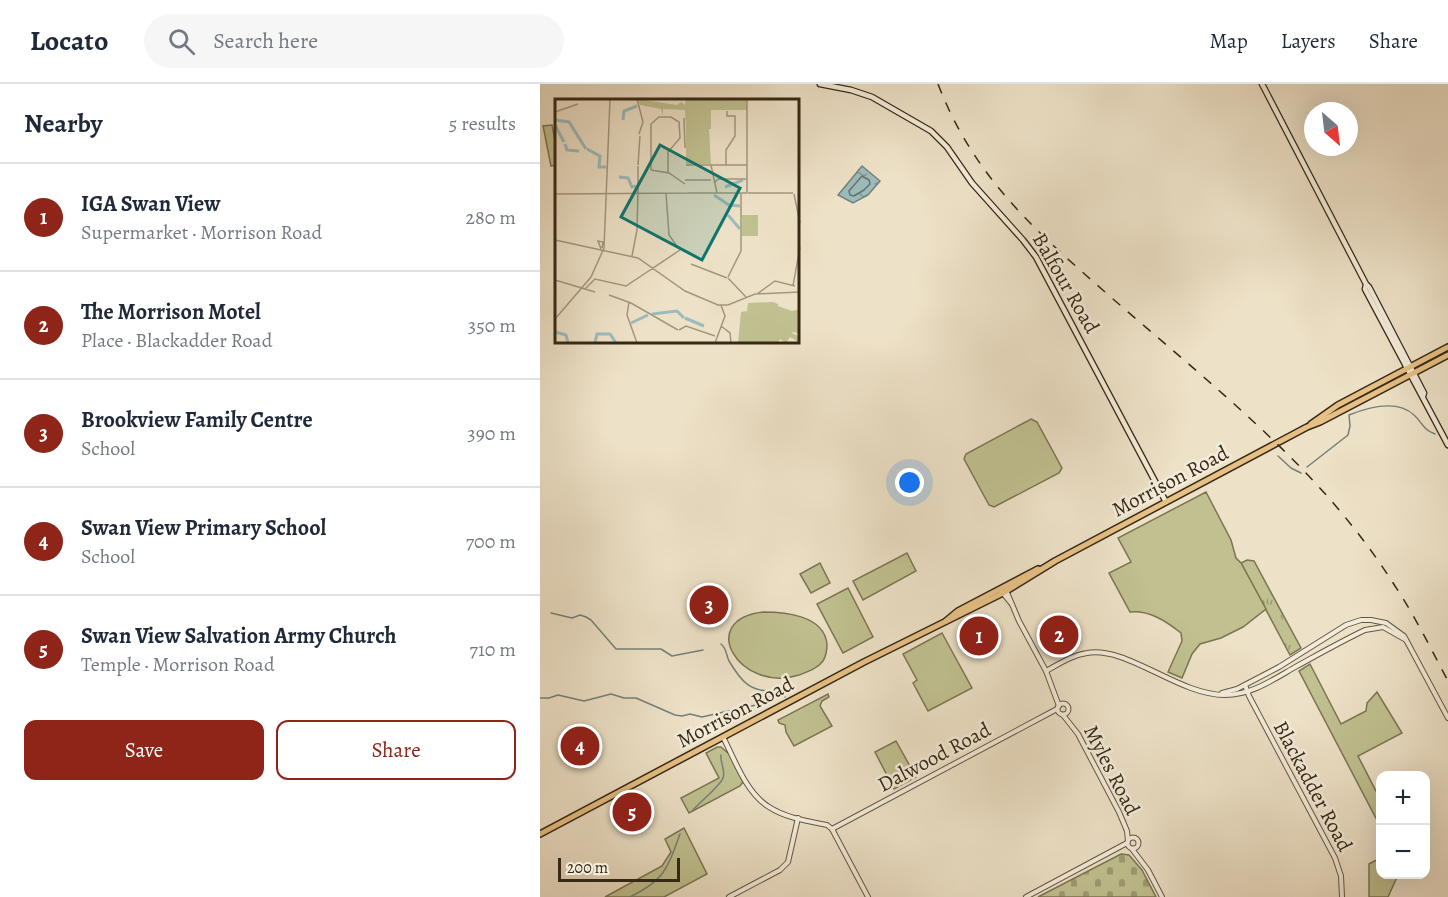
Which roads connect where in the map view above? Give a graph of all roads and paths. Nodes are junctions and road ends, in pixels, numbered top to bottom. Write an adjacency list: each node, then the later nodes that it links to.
1 (820, 84): 3 (main road, Balfour Road)
2 (1262, 84): 6 (main road)
3 (830, 85): 11 (main road, Balfour Road)
4 (1448, 347): 6 (main road, Morrison Road)
5 (1448, 355): 7 (main road, Morrison Road)
6 (1408, 367): 7 (main road); 8 (main road, Morrison Road)
7 (1412, 374): 8 (main road, Morrison Road); 9 (main road)
8 (1307, 427): 11 (main road, Morrison Road)
9 (1446, 436): 10 (main road)
10 (1448, 445)
11 (1166, 502): 12 (main road, Morrison Road)
12 (1003, 590): 17 (street, Myles Road); 24 (main road, Morrison Road)
13 (1406, 640): 14 (street); 15 (street); 23 (street)
14 (1319, 643): 15 (street); 16 (street)
15 (1323, 652): 18 (street)
16 (1281, 666): 18 (street); 19 (street)
17 (1046, 671): 21 (street); 22 (street, Myles Road)
18 (1285, 673): 20 (street)
19 (1245, 686): 20 (street, Blackadder Road); 21 (street)
20 (1247, 692): 21 (street); 37 (street, Blackadder Road)
21 (1215, 694)
22 (1061, 710): 26 (street, Dalwood Road); 27 (street, Myles Road)
23 (1448, 718)
24 (723, 737): 25 (street); 28 (main road, Morrison Road)
25 (798, 818): 26 (street); 33 (street)
26 (832, 829): 34 (street)
27 (1127, 831): 29 (street, Myles Road); 30 (street, Myles Road)
28 (540, 834)
29 (1133, 838): 30 (street, Myles Road); 31 (street, Myles Road)
30 (1129, 845): 31 (street, Myles Road); 32 (street, Myles Road); 35 (street)
31 (1137, 846): 32 (street, Myles Road)
32 (1138, 855): 36 (street, Myles Road)
33 (729, 897)
34 (868, 897)
35 (1026, 897)
36 (1162, 897)
37 (1342, 897)

